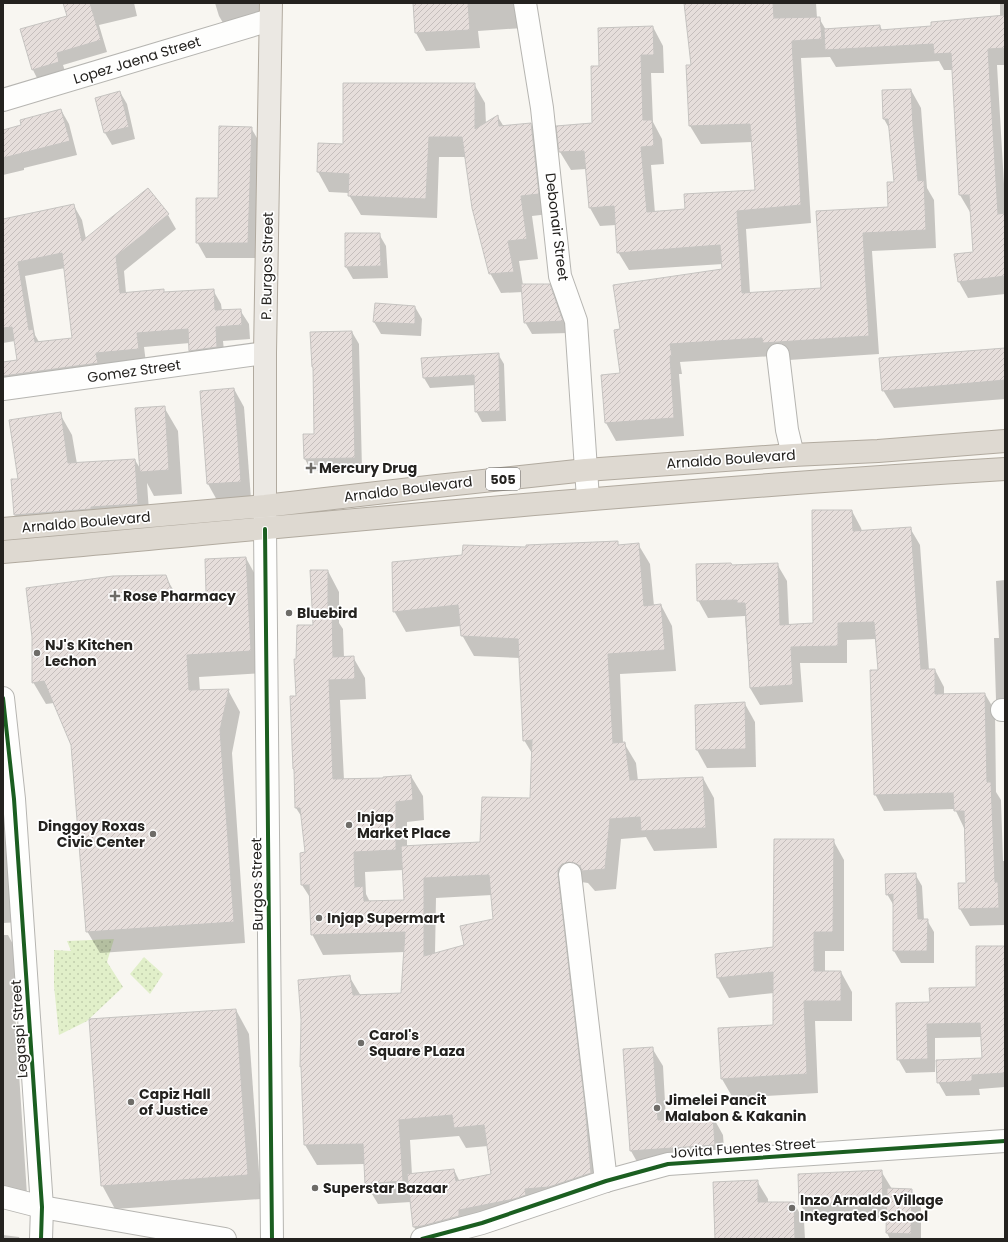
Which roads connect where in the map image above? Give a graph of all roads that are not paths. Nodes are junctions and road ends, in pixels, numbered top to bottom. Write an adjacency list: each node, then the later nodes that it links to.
1 (525, 3): 10 (street, Debonair Street)
2 (271, 11): 3 (street, Lopez Jaena Street); 4 (main road, P. Burgos Street)
3 (3, 100)
4 (265, 353): 6 (street, Gomez Street); 12 (main road, P. Burgos Street)
5 (778, 355): 8 (street)
6 (3, 389)
7 (1005, 441): 8 (highway, Arnaldo Boulevard / 505)
8 (793, 455): 10 (highway, Arnaldo Boulevard / 505)
9 (1005, 469): 11 (highway, Arnaldo Boulevard / 505)
10 (586, 470): 11 (street, Debonair Street); 12 (highway, Arnaldo Boulevard / 505)
11 (588, 499): 14 (highway, Arnaldo Boulevard / 505)
12 (265, 506): 13 (highway, Arnaldo Boulevard / 505); 14 (main road, P. Burgos Street)
13 (3, 529)
14 (265, 529): 15 (highway, Arnaldo Boulevard / 505); 26 (street, Burgos Street)
15 (3, 552)
16 (3, 698): 17 (street, Legaspi Street)
17 (6, 749): 22 (street, Legaspi Street)
18 (570, 874): 20 (street)
19 (1005, 1142): 20 (street, Jovita Fuentes Street)
20 (606, 1181): 23 (street, Jovita Fuentes Street)
21 (3, 1197): 22 (street)
22 (42, 1207): 24 (street, Legaspi Street); 25 (street)
23 (482, 1231): 27 (street, Jovita Fuentes Street)
24 (41, 1239)
25 (225, 1239)
26 (272, 1239)
27 (422, 1239)

